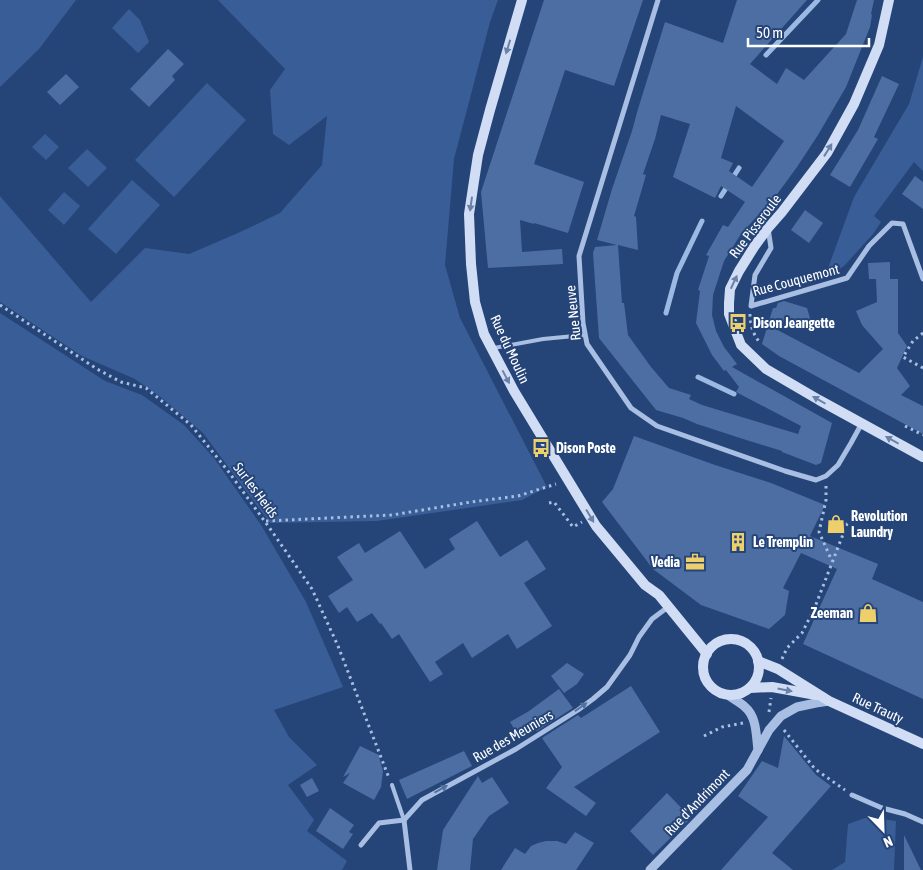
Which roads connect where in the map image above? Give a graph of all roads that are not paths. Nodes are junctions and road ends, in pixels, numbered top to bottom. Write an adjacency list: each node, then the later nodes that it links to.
1 (522, 0): 7 (main road, Rue du Moulin, one-way to 7)
2 (658, 0): 6 (street, Rue Neuve)
3 (889, 0): 4 (main road, Rue Pisseroule, one-way to 3)
4 (768, 228): 5 (street, Rue Couquemont); 8 (main road, Rue Pisseroule, one-way to 4)
5 (923, 279)
6 (585, 335): 7 (lane); 8 (street, Rue Neuve)
7 (491, 348): 10 (main road, Rue du Moulin, one-way to 10)
8 (862, 424): 9 (main road, Rue Pisseroule, one-way to 8)
9 (923, 457)
10 (668, 607): 11 (main road, Rue du Moulin); 20 (street, Rue des Meuniers, one-way to 10)
11 (707, 654): 12 (main road); 14 (main road)
12 (758, 662): 13 (main road); 15 (main road, Rue Trauty)
13 (750, 688): 14 (main road); 15 (main road, Rue Trauty, one-way to 15)
14 (728, 695): 17 (street)
15 (825, 699): 16 (main road, Rue Trauty); 17 (street, Rue d'Andrimont)
16 (923, 744)
17 (758, 750): 24 (street, Rue d'Andrimont)
18 (392, 785): 20 (lane)
19 (852, 795): 21 (street)
20 (404, 820): 22 (street); 23 (street)
21 (923, 822)
22 (362, 845)
23 (410, 870)
24 (650, 870)

